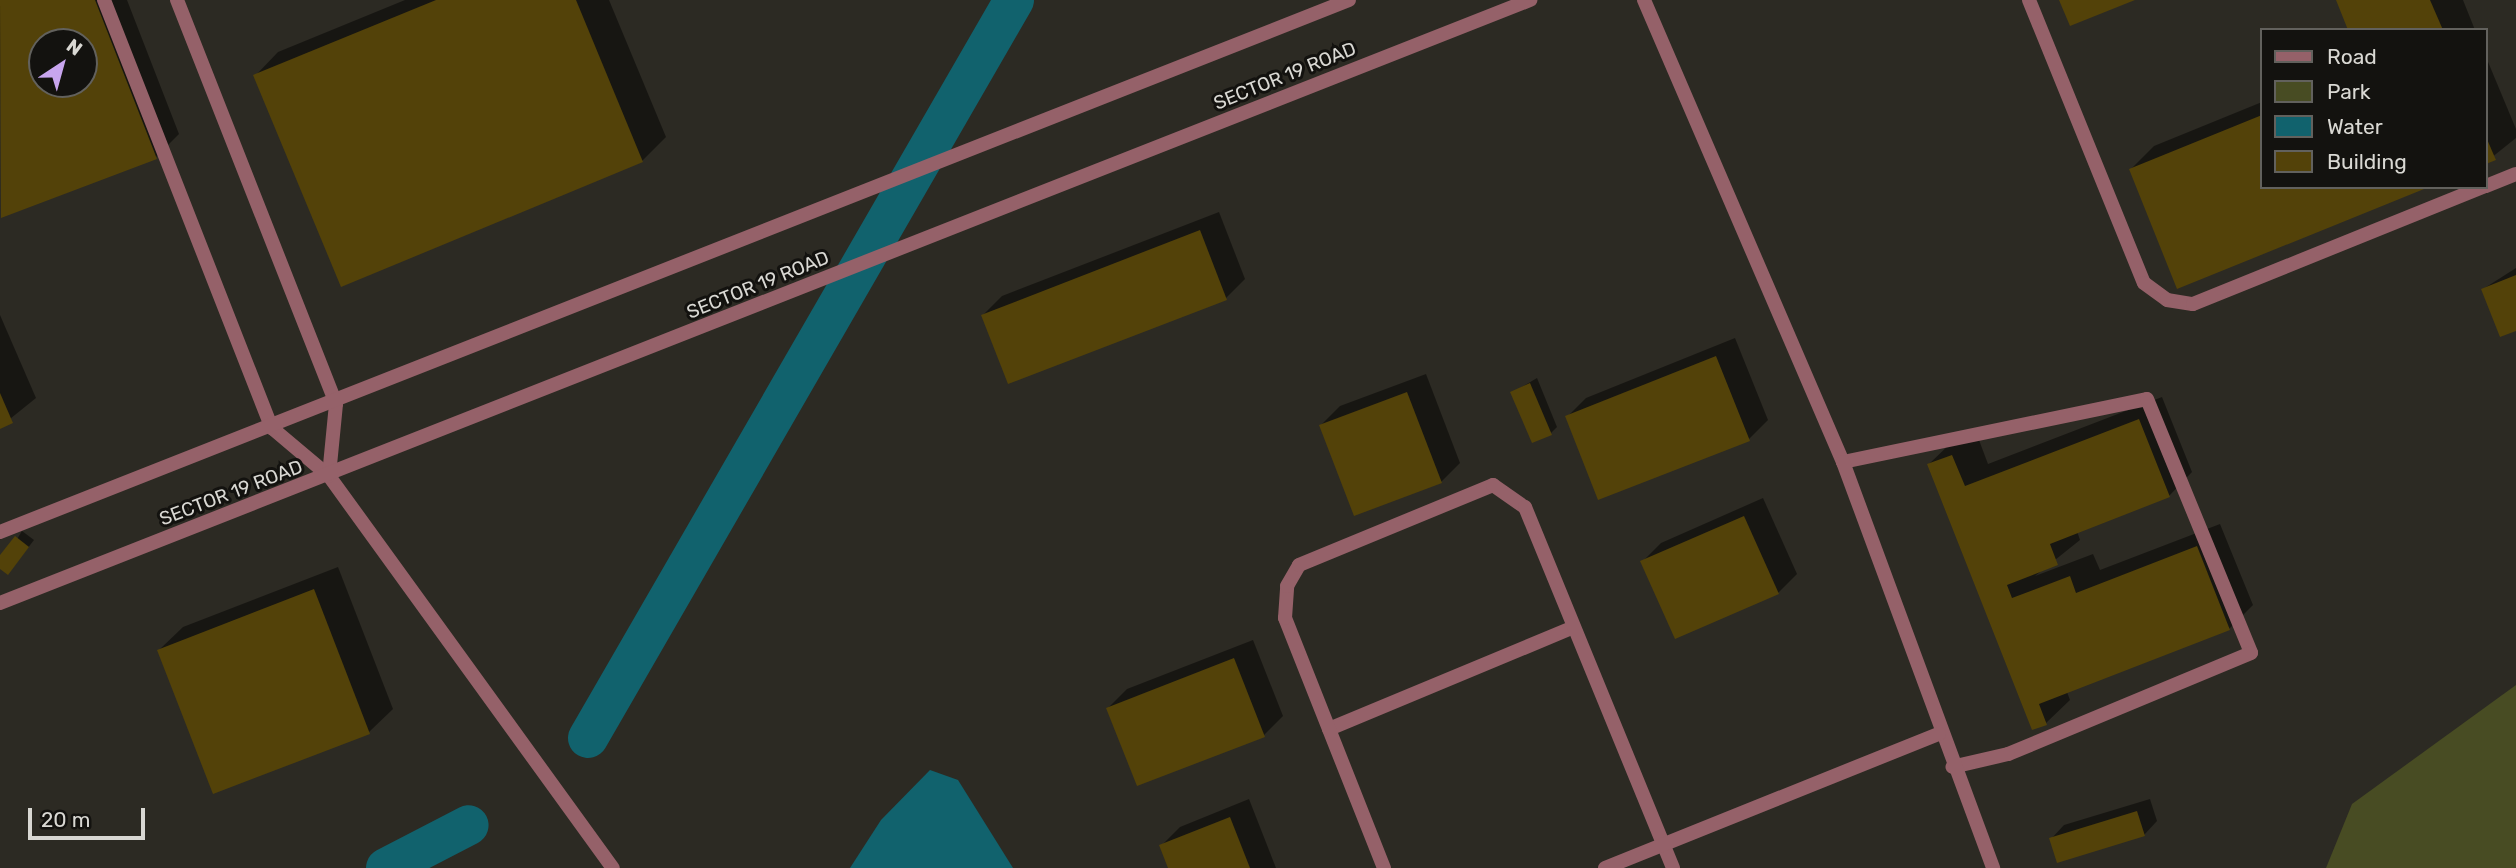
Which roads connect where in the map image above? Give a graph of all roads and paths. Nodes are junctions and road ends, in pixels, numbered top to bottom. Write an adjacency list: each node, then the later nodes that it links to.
1 (104, 0): 11 (street)
2 (177, 0): 10 (street)
3 (1349, 0): 10 (street)
4 (1530, 0): 13 (street, SECTOR 19 ROAD)
5 (1644, 0): 12 (street)
6 (2028, 0): 9 (street)
7 (2516, 174): 8 (street)
8 (2488, 185)
9 (2479, 189)
10 (336, 404): 11 (street); 13 (street)
11 (272, 428): 13 (street); 14 (street)
12 (1843, 461): 18 (street); 19 (street)
13 (329, 476): 15 (street, SECTOR 19 ROAD); 21 (street)
14 (0, 532)
15 (0, 603)
16 (1574, 627): 17 (street); 17 (street); 20 (street)
17 (1329, 729): 22 (street)
18 (1939, 734): 19 (street); 20 (street)
19 (1952, 767): 25 (street)
20 (1664, 844): 23 (street); 24 (street)
21 (613, 868)
22 (1384, 868)
23 (1605, 868)
24 (1673, 868)
25 (1993, 868)

